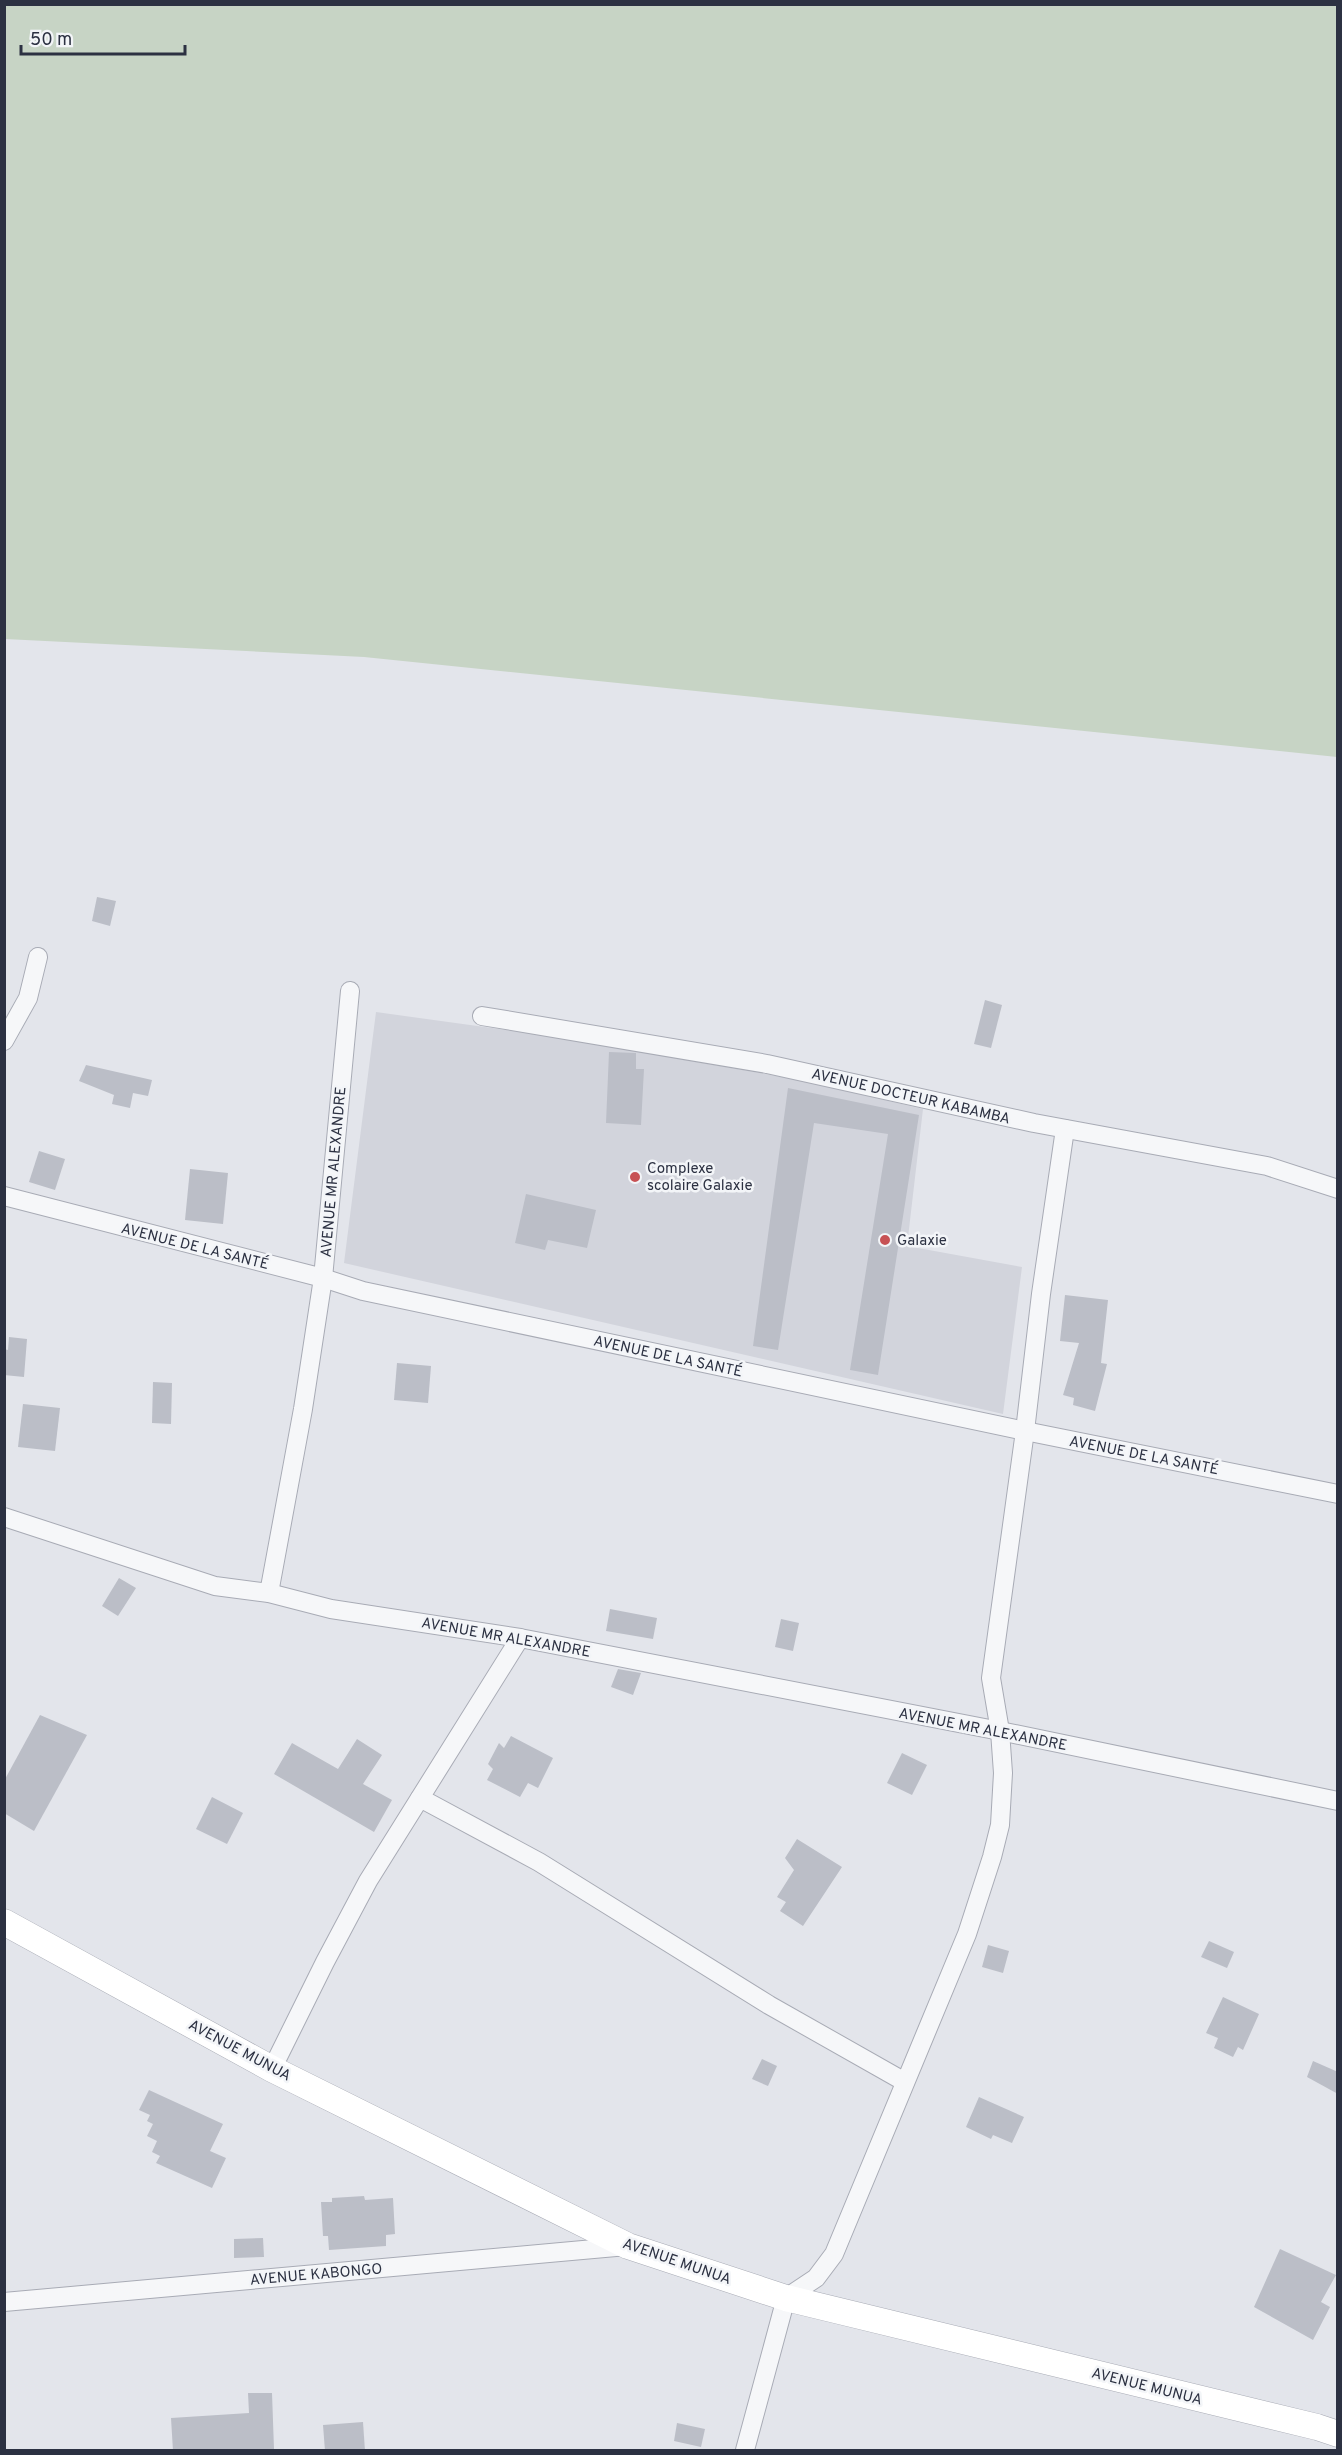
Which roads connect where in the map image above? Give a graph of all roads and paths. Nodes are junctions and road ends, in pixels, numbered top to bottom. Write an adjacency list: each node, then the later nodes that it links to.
1 (38, 957): 4 (street)
2 (350, 991): 8 (street, AVENUE MR ALEXANDRE)
3 (482, 1016): 5 (street, AVENUE DOCTEUR KABAMBA)
4 (4, 1041)
5 (1065, 1129): 6 (street, AVENUE DOCTEUR KABAMBA); 9 (street)
6 (1338, 1189)
7 (4, 1196): 8 (street, AVENUE DE LA SANTÉ)
8 (323, 1278): 9 (street, AVENUE DE LA SANTÉ); 12 (street, AVENUE MR ALEXANDRE)
9 (1025, 1431): 10 (street, AVENUE DE LA SANTÉ); 14 (street)
10 (1338, 1494)
11 (4, 1517): 12 (street)
12 (269, 1593): 13 (street, AVENUE MR ALEXANDRE)
13 (520, 1638): 14 (street, AVENUE MR ALEXANDRE); 15 (street)
14 (1000, 1731): 16 (street, AVENUE MR ALEXANDRE); 19 (street)
15 (420, 1798): 18 (street); 19 (street)
16 (1338, 1801)
17 (4, 1922): 18 (main road, AVENUE MUNUA)
18 (272, 2068): 20 (main road, AVENUE MUNUA)
19 (905, 2082): 21 (street)
20 (628, 2246): 21 (main road, AVENUE MUNUA); 22 (street, AVENUE KABONGO)
21 (786, 2298): 23 (main road, AVENUE MUNUA); 24 (street)
22 (4, 2302)
23 (1338, 2434)
24 (745, 2451)

